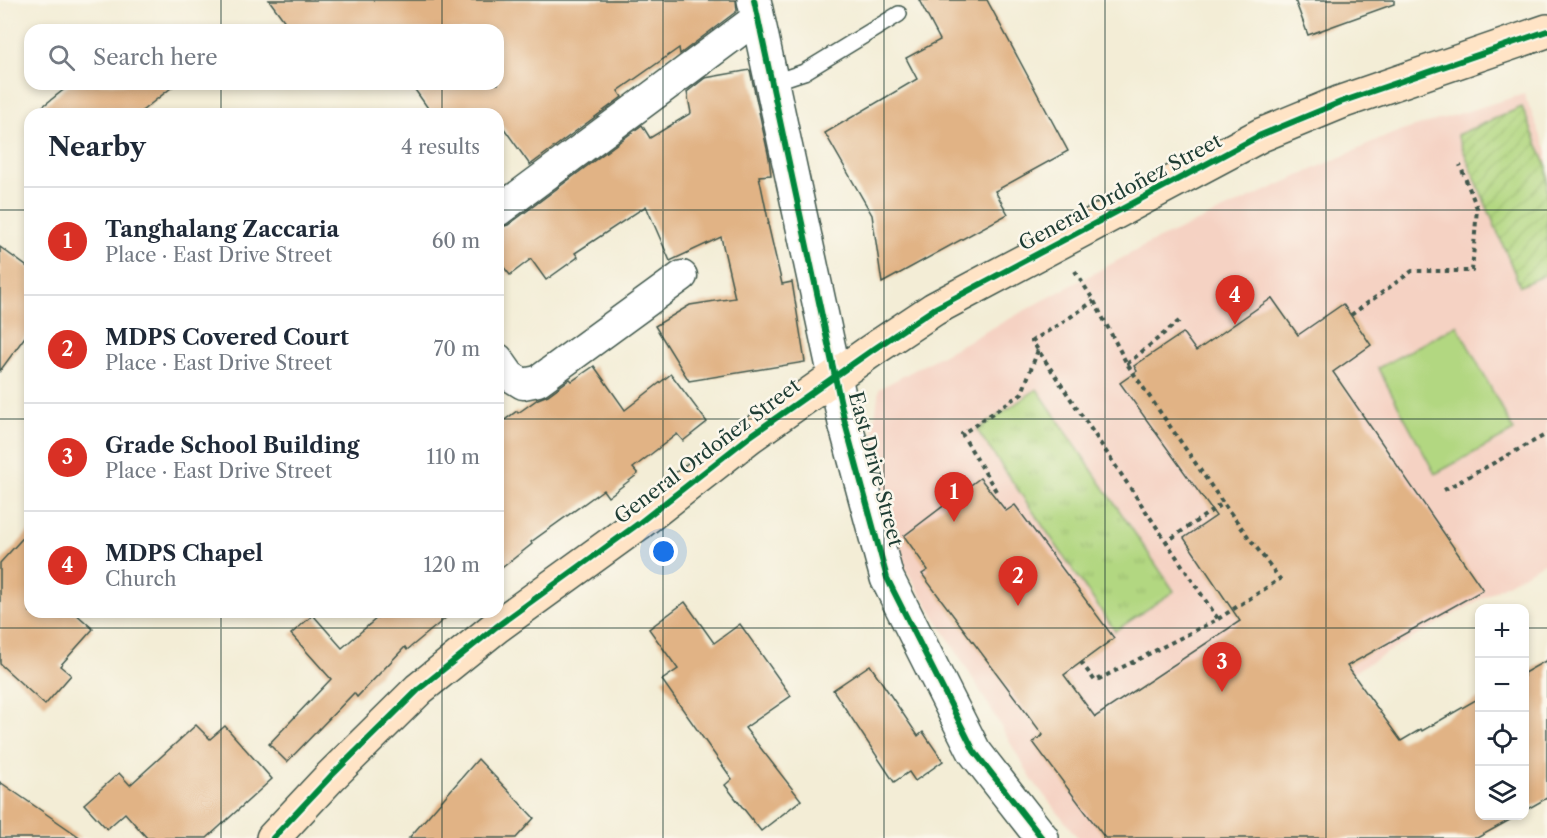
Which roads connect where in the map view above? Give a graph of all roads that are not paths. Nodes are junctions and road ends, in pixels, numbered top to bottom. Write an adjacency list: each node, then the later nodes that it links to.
1 (755, 9): 4 (street, East Drive Street); 5 (street)
2 (898, 14): 4 (lane)
3 (1547, 31): 8 (main road, General Ordoñez Street)
4 (771, 83): 8 (street, East Drive Street)
5 (504, 207)
6 (681, 276): 7 (street)
7 (504, 368)
8 (835, 376): 9 (main road, General Ordoñez Street); 12 (street, East Drive Street)
9 (504, 610)
10 (489, 619): 11 (main road, General Ordoñez Street)
11 (273, 838)
12 (1042, 838)

